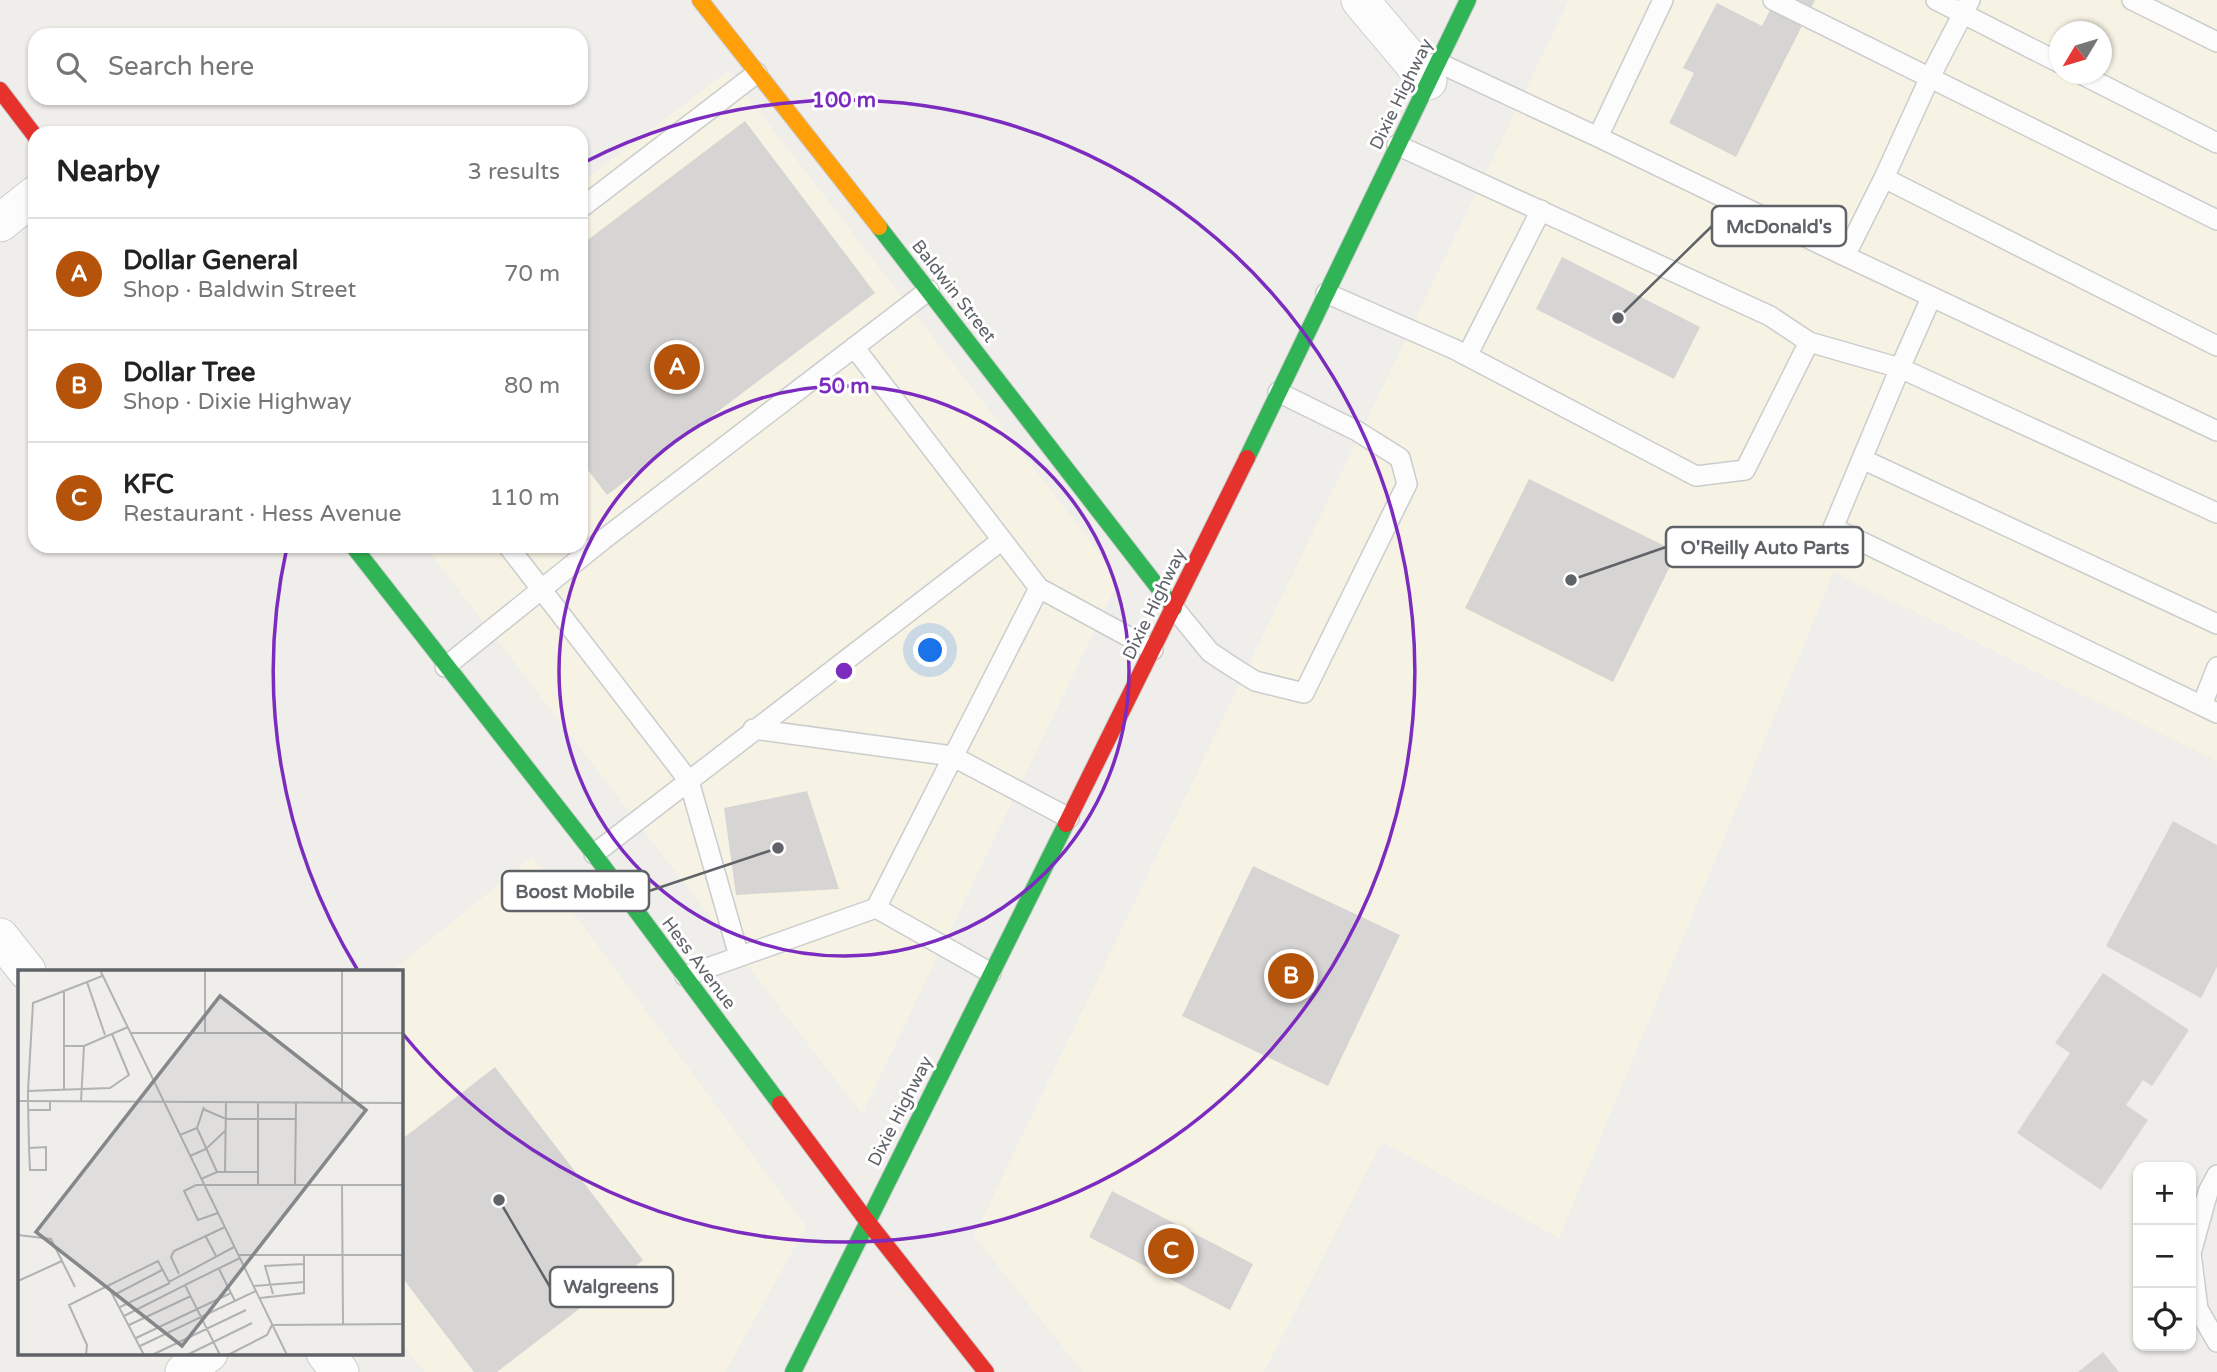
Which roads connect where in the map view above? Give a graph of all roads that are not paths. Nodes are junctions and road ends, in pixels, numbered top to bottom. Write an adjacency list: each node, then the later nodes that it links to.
1 (700, 0): 12 (street, Baldwin Street)
2 (1360, 0): 11 (street)
3 (1468, 0): 11 (street, Dixie Highway)
4 (1663, 0): 17 (lane)
5 (1773, 0): 13 (lane)
6 (1936, 0): 8 (lane)
7 (2132, 0): 9 (lane)
8 (1967, 7): 10 (lane); 13 (lane)
9 (2217, 42)
10 (2049, 56)
11 (1433, 71): 17 (lane); 19 (street, Dixie Highway)
12 (757, 73): 22 (lane); 27 (street, Baldwin Street)
13 (1930, 77): 20 (lane); 24 (lane)
14 (2101, 84): 18 (lane)
15 (0, 90): 16 (street)
16 (28, 127)
17 (1598, 137): 26 (lane)
18 (2217, 143)
19 (1397, 145): 23 (lane); 28 (street, Dixie Highway)
20 (1884, 178): 26 (lane); 31 (lane)
21 (28, 201): 25 (street)
22 (588, 203)
23 (1541, 210): 30 (lane); 33 (lane)
24 (2217, 220)
25 (0, 223)
26 (1845, 256): 29 (lane)
27 (929, 290): 32 (lane); 46 (street, Baldwin Street)
28 (1326, 293): 33 (lane); 35 (street, Dixie Highway)
29 (1931, 298): 34 (lane); 36 (lane)
30 (1809, 342): 33 (lane); 34 (lane)
31 (2217, 346)
32 (854, 347): 39 (lane); 40 (lane)
33 (1467, 356)
34 (1900, 368): 37 (lane); 38 (lane)
35 (1278, 392): 46 (street, Dixie Highway); 46 (lane)
36 (2217, 431)
37 (1862, 459): 47 (lane); 51 (lane)
38 (2217, 513)
39 (1002, 540): 44 (lane); 52 (lane)
40 (588, 552)
41 (358, 553): 49 (street, Hess Avenue)
42 (514, 553): 45 (lane)
43 (587, 553): 45 (lane)
44 (1039, 588): 48 (lane); 53 (lane)
45 (542, 589): 49 (lane); 54 (lane)
46 (1174, 608): 48 (street, Dixie Highway)
47 (2217, 624)
48 (1153, 650): 55 (street, Dixie Highway)
49 (445, 667): 56 (street, Hess Avenue)
50 (2217, 667): 51 (lane)
51 (2210, 709)
52 (753, 729): 53 (lane); 54 (lane)
53 (952, 756): 55 (lane); 57 (lane)
54 (689, 781): 56 (lane); 59 (lane)
55 (1069, 818): 61 (street, Dixie Highway)
56 (594, 854): 62 (street, Hess Avenue)
57 (876, 908): 59 (lane); 61 (lane)
58 (0, 937): 60 (street)
59 (739, 956): 62 (lane)
60 (26, 970)
61 (991, 973): 64 (street, Dixie Highway)
62 (685, 976): 64 (street, Hess Avenue)
63 (2217, 1175): 65 (lane)
64 (867, 1221): 70 (street, Dixie Highway); 71 (street, Hess Avenue)
65 (2217, 1342)
66 (208, 1354): 68 (street)
67 (326, 1354): 69 (street)
68 (184, 1372)
69 (340, 1372)
70 (793, 1372)
71 (986, 1372)

